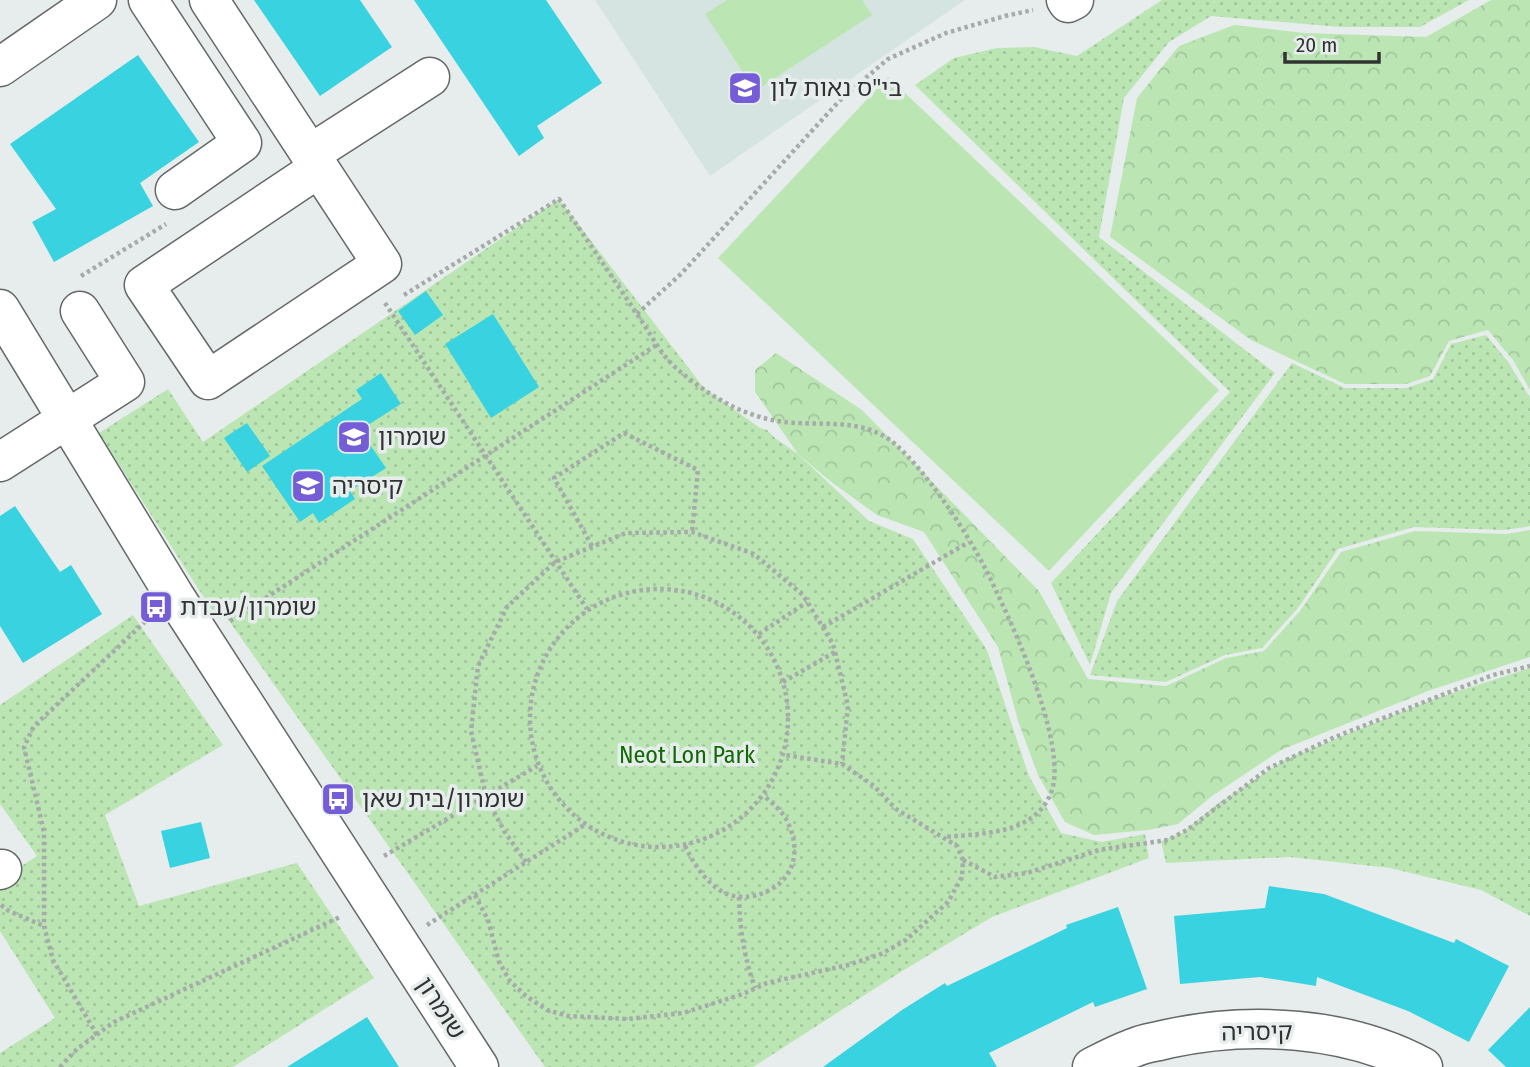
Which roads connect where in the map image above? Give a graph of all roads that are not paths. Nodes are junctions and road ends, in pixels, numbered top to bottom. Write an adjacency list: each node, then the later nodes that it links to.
1 (97, 0): 4 (street)
2 (148, 0): 8 (street)
3 (209, 0): 7 (street)
4 (15, 48): 5 (street)
5 (0, 67)
6 (430, 77): 7 (street)
7 (315, 161): 7 (street)
8 (174, 205)
9 (79, 295): 11 (street)
10 (0, 309): 11 (street, שומרון)
11 (66, 421): 12 (street); 13 (street, שומרון)
12 (0, 462)
13 (479, 1067)
14 (1092, 1067): 15 (street, קיסריה)
15 (1423, 1067)

